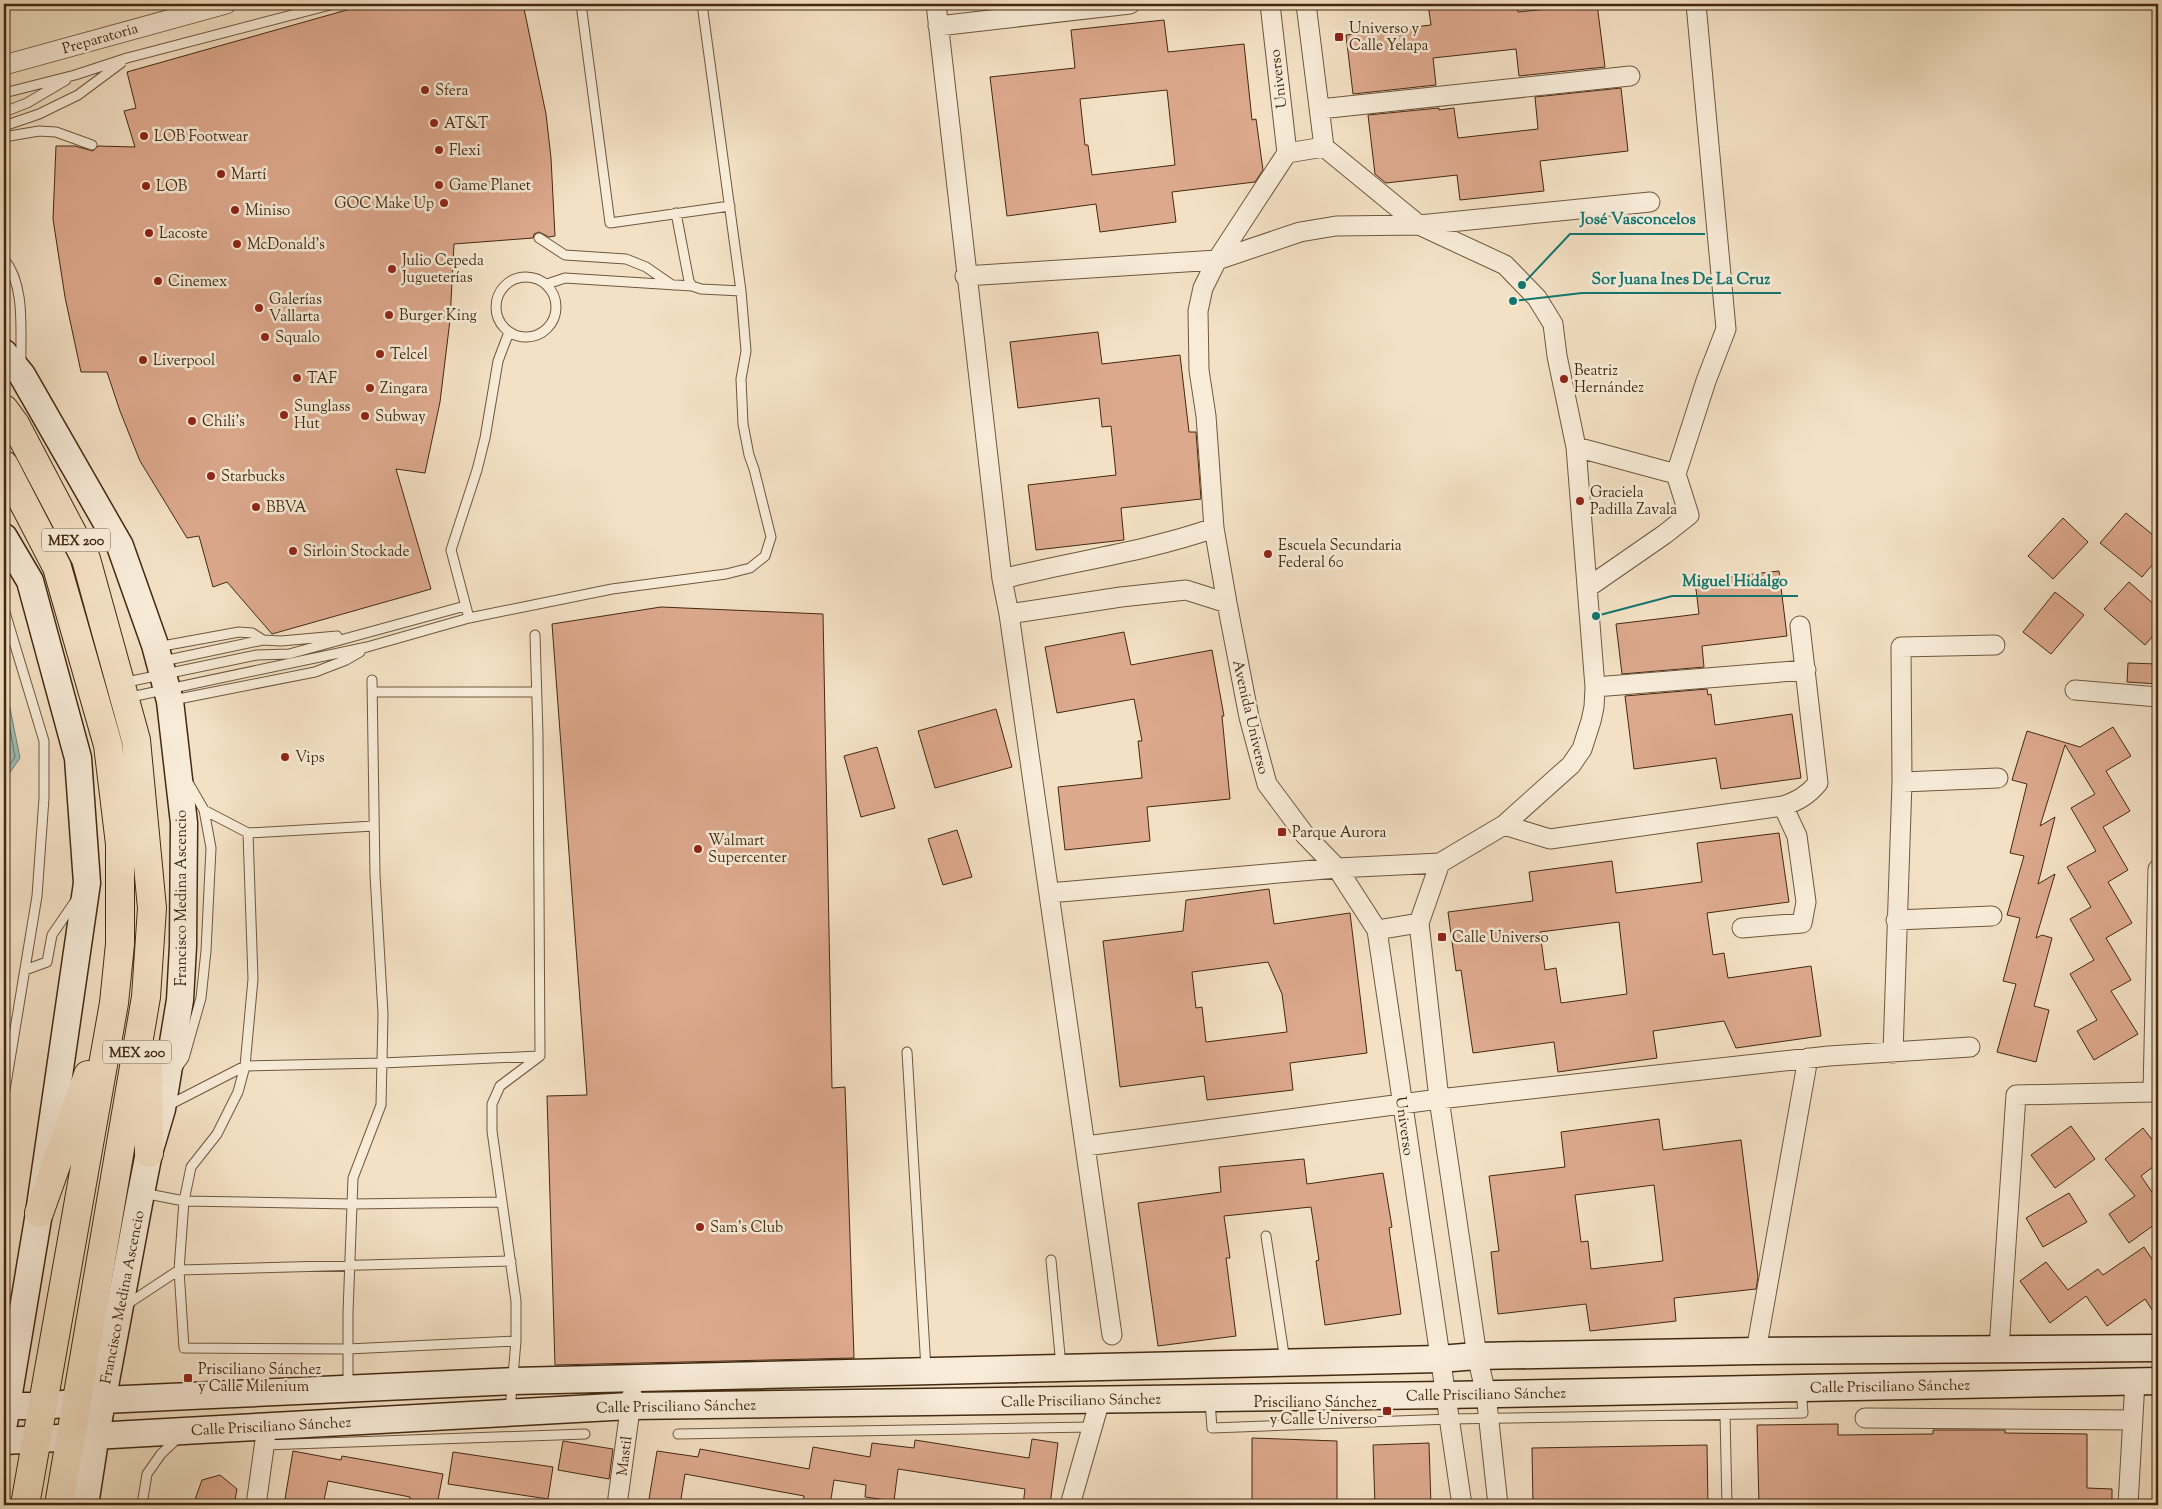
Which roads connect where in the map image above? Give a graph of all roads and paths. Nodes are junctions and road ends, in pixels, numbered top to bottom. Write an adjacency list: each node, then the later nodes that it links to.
1 (226, 4): 10 (street, Preparatoria)
2 (334, 4): 12 (lane)
3 (581, 4): 28 (lane)
4 (702, 4): 27 (lane)
5 (936, 4): 11 (street)
6 (1130, 4): 11 (street)
7 (1270, 4): 25 (street, Universo)
8 (1306, 4): 19 (street)
9 (1696, 4): 44 (street)
10 (185, 10): 13 (street, Preparatoria)
11 (938, 26): 33 (street)
12 (127, 58): 14 (lane); 21 (lane)
13 (4, 65)
14 (74, 75): 16 (lane); 17 (lane)
15 (1630, 76): 19 (street)
16 (4, 93)
17 (27, 103): 18 (lane); 20 (lane)
18 (4, 108)
19 (1320, 109): 24 (street)
20 (4, 112)
21 (4, 126)
22 (4, 137): 23 (lane)
23 (92, 145)
24 (1324, 147): 25 (street); 29 (street)
25 (1287, 153): 32 (street)
26 (1650, 202): 29 (street)
27 (730, 206): 28 (lane); 37 (lane)
28 (676, 213): 36 (lane)
29 (1419, 225): 32 (street); 42 (street)
30 (539, 238): 35 (lane)
31 (4, 259): 40 (lane)
32 (1217, 260): 33 (street); 45 (street, Avenida Universo)
33 (965, 276): 47 (street)
34 (547, 284): 35 (lane); 38 (lane); 38 (lane)
35 (672, 285): 36 (lane)
36 (692, 286): 37 (lane)
37 (741, 291): 53 (lane)
38 (509, 332): 50 (lane)
39 (4, 353): 40 (main road, Francisco Medina Ascencio)
40 (22, 375): 60 (main road, Francisco Medina Ascencio)
41 (4, 409): 66 (highway, Francisco Medina Ascencio / MEX 200)
42 (1576, 447): 44 (street); 48 (street)
43 (4, 465): 66 (highway, Francisco Medina Ascencio / MEX 200)
44 (1676, 474): 48 (street)
45 (1214, 528): 47 (street); 49 (street, Avenida Universo)
46 (4, 537): 66 (main road, Francisco Medina Ascencio)
47 (1002, 579): 52 (street)
48 (1587, 588): 62 (street)
49 (1226, 603): 52 (street); 77 (street, Avenida Universo)
50 (465, 606): 53 (lane); 55 (lane)
51 (4, 609): 86 (lane)
52 (1008, 614): 80 (street)
53 (469, 618): 60 (lane)
54 (1800, 626): 59 (street)
55 (361, 635): 57 (lane); 60 (lane)
56 (535, 635): 65 (lane)
57 (263, 640): 60 (lane); 60 (lane)
58 (1995, 645): 70 (street)
59 (1806, 670): 62 (street); 71 (street)
60 (163, 674): 66 (lane); 66 (lane); 68 (main road, Francisco Medina Ascencio)
61 (372, 680): 64 (lane)
62 (1595, 686): 73 (street)
63 (2075, 690): 67 (street)
64 (373, 692): 65 (lane); 74 (lane)
65 (536, 692): 92 (lane)
66 (93, 697): 79 (main road, Francisco Medina Ascencio); 87 (highway, Francisco Medina Ascencio / MEX 200); 88 (highway, Francisco Medina Ascencio / MEX 200)
67 (2158, 698)
68 (178, 766): 72 (lane); 96 (main road, Francisco Medina Ascencio)
69 (1998, 778): 70 (street)
70 (1902, 782): 82 (street)
71 (1783, 806): 73 (street); 84 (street)
72 (204, 810): 75 (lane); 96 (lane)
73 (1504, 825): 76 (street)
74 (374, 826): 75 (lane); 94 (lane)
75 (248, 833): 95 (lane)
76 (1440, 863): 77 (street); 83 (street)
77 (1337, 868): 80 (street); 85 (street, Universo)
78 (2158, 869): 118 (street)
79 (87, 883): 86 (lane); 107 (main road, Francisco Medina Ascencio)
80 (1049, 892): 101 (street)
81 (1992, 916): 82 (street)
82 (1896, 920): 91 (street)
83 (1419, 923): 85 (street); 98 (street)
84 (1742, 928)
85 (1377, 930): 99 (street, Universo)
86 (25, 970): 97 (lane)
87 (146, 998): 102 (highway); 130 (highway, Francisco Medina Ascencio / MEX 200)
88 (114, 1003): 107 (highway); 132 (highway, Francisco Medina Ascencio / MEX 200)
89 (1970, 1047): 91 (street)
90 (907, 1052): 124 (lane)
91 (1893, 1053): 93 (street)
92 (540, 1056): 94 (lane); 105 (lane)
93 (1808, 1058): 98 (street); 119 (street)
94 (382, 1063): 95 (lane); 106 (lane)
95 (244, 1066): 100 (lane); 104 (lane)
96 (167, 1082): 100 (main road, Francisco Medina Ascencio)
97 (4, 1096)
98 (1438, 1099): 99 (street); 120 (street)
99 (1402, 1105): 101 (street); 121 (street, Universo)
100 (162, 1109): 102 (main road, Francisco Medina Ascencio)
101 (1086, 1146): 114 (street)
102 (149, 1153): 103 (main road, Francisco Medina Ascencio)
103 (141, 1193): 104 (lane); 113 (main road, Francisco Medina Ascencio)
104 (184, 1201): 106 (lane); 112 (lane)
105 (502, 1202): 106 (lane); 110 (lane)
106 (352, 1204): 111 (lane)
107 (39, 1213): 136 (main road, Francisco Medina Ascencio)
108 (1266, 1236): 122 (lane)
109 (1051, 1260): 123 (lane)
110 (511, 1262): 111 (lane); 115 (lane)
111 (350, 1266): 112 (lane); 117 (lane)
112 (179, 1270): 113 (lane); 117 (lane)
113 (119, 1309): 130 (main road, Francisco Medina Ascencio)
114 (1112, 1335)
115 (516, 1341): 117 (lane); 126 (lane)
116 (2158, 1348): 118 (main road, Calle Prisciliano Sánchez)
117 (348, 1349): 128 (lane)
118 (1999, 1349): 119 (main road, Calle Prisciliano Sánchez)
119 (1756, 1351): 120 (main road, Calle Prisciliano Sánchez)
120 (1477, 1356): 121 (main road, Calle Prisciliano Sánchez); 134 (street)
121 (1439, 1359): 122 (main road, Calle Prisciliano Sánchez); 135 (street, Universo)
122 (1285, 1362): 123 (main road, Calle Prisciliano Sánchez)
123 (1061, 1368): 124 (main road, Calle Prisciliano Sánchez)
124 (926, 1372): 125 (main road, Calle Prisciliano Sánchez)
125 (635, 1378): 126 (main road, Calle Prisciliano Sánchez); 133 (street, Mastil)
126 (514, 1381): 128 (main road, Calle Prisciliano Sánchez); 137 (lane)
127 (2146, 1381): 131 (main road, Calle Prisciliano Sánchez); 139 (street)
128 (348, 1389): 130 (main road, Calle Prisciliano Sánchez)
129 (1100, 1400): 133 (main road, Calle Prisciliano Sánchez); 135 (main road, Calle Prisciliano Sánchez); 140 (street)
130 (90, 1402): 132 (main road, Calle Prisciliano Sánchez); 144 (highway, Francisco Medina Ascencio / MEX 200)
131 (1718, 1404): 134 (main road, Calle Prisciliano Sánchez); 157 (lane)
132 (43, 1406): 136 (main road, Calle Prisciliano Sánchez); 146 (highway, Francisco Medina Ascencio / MEX 200)
133 (630, 1406): 137 (main road, Calle Prisciliano Sánchez); 153 (street, Mastil)
134 (1487, 1406): 135 (main road, Calle Prisciliano Sánchez); 156 (street)
135 (1448, 1407): 155 (street, Universo)
136 (5, 1411)
137 (510, 1413): 145 (main road, Calle Prisciliano Sánchez)
138 (1865, 1418): 139 (street)
139 (2131, 1420): 158 (street)
140 (1092, 1427): 143 (lane); 154 (street)
141 (187, 1430): 144 (main road, Calle Prisciliano Sánchez); 145 (main road, Calle Prisciliano Sánchez); 151 (lane)
142 (585, 1434): 145 (lane)
143 (678, 1434)
144 (83, 1436): 146 (main road, Calle Prisciliano Sánchez); 149 (highway, Francisco Medina Ascencio / MEX 200); 150 (main road, Francisco Medina Ascencio)
145 (265, 1436): 152 (street)
146 (36, 1440): 147 (main road, Calle Prisciliano Sánchez); 148 (highway, Francisco Medina Ascencio / MEX 200)
147 (4, 1441)
148 (25, 1505)
149 (59, 1505)
150 (85, 1505)
151 (142, 1505)
152 (256, 1505)
153 (618, 1505)
154 (1070, 1505)
155 (1462, 1505)
156 (1498, 1505)
157 (1727, 1505)
158 (2128, 1505)

